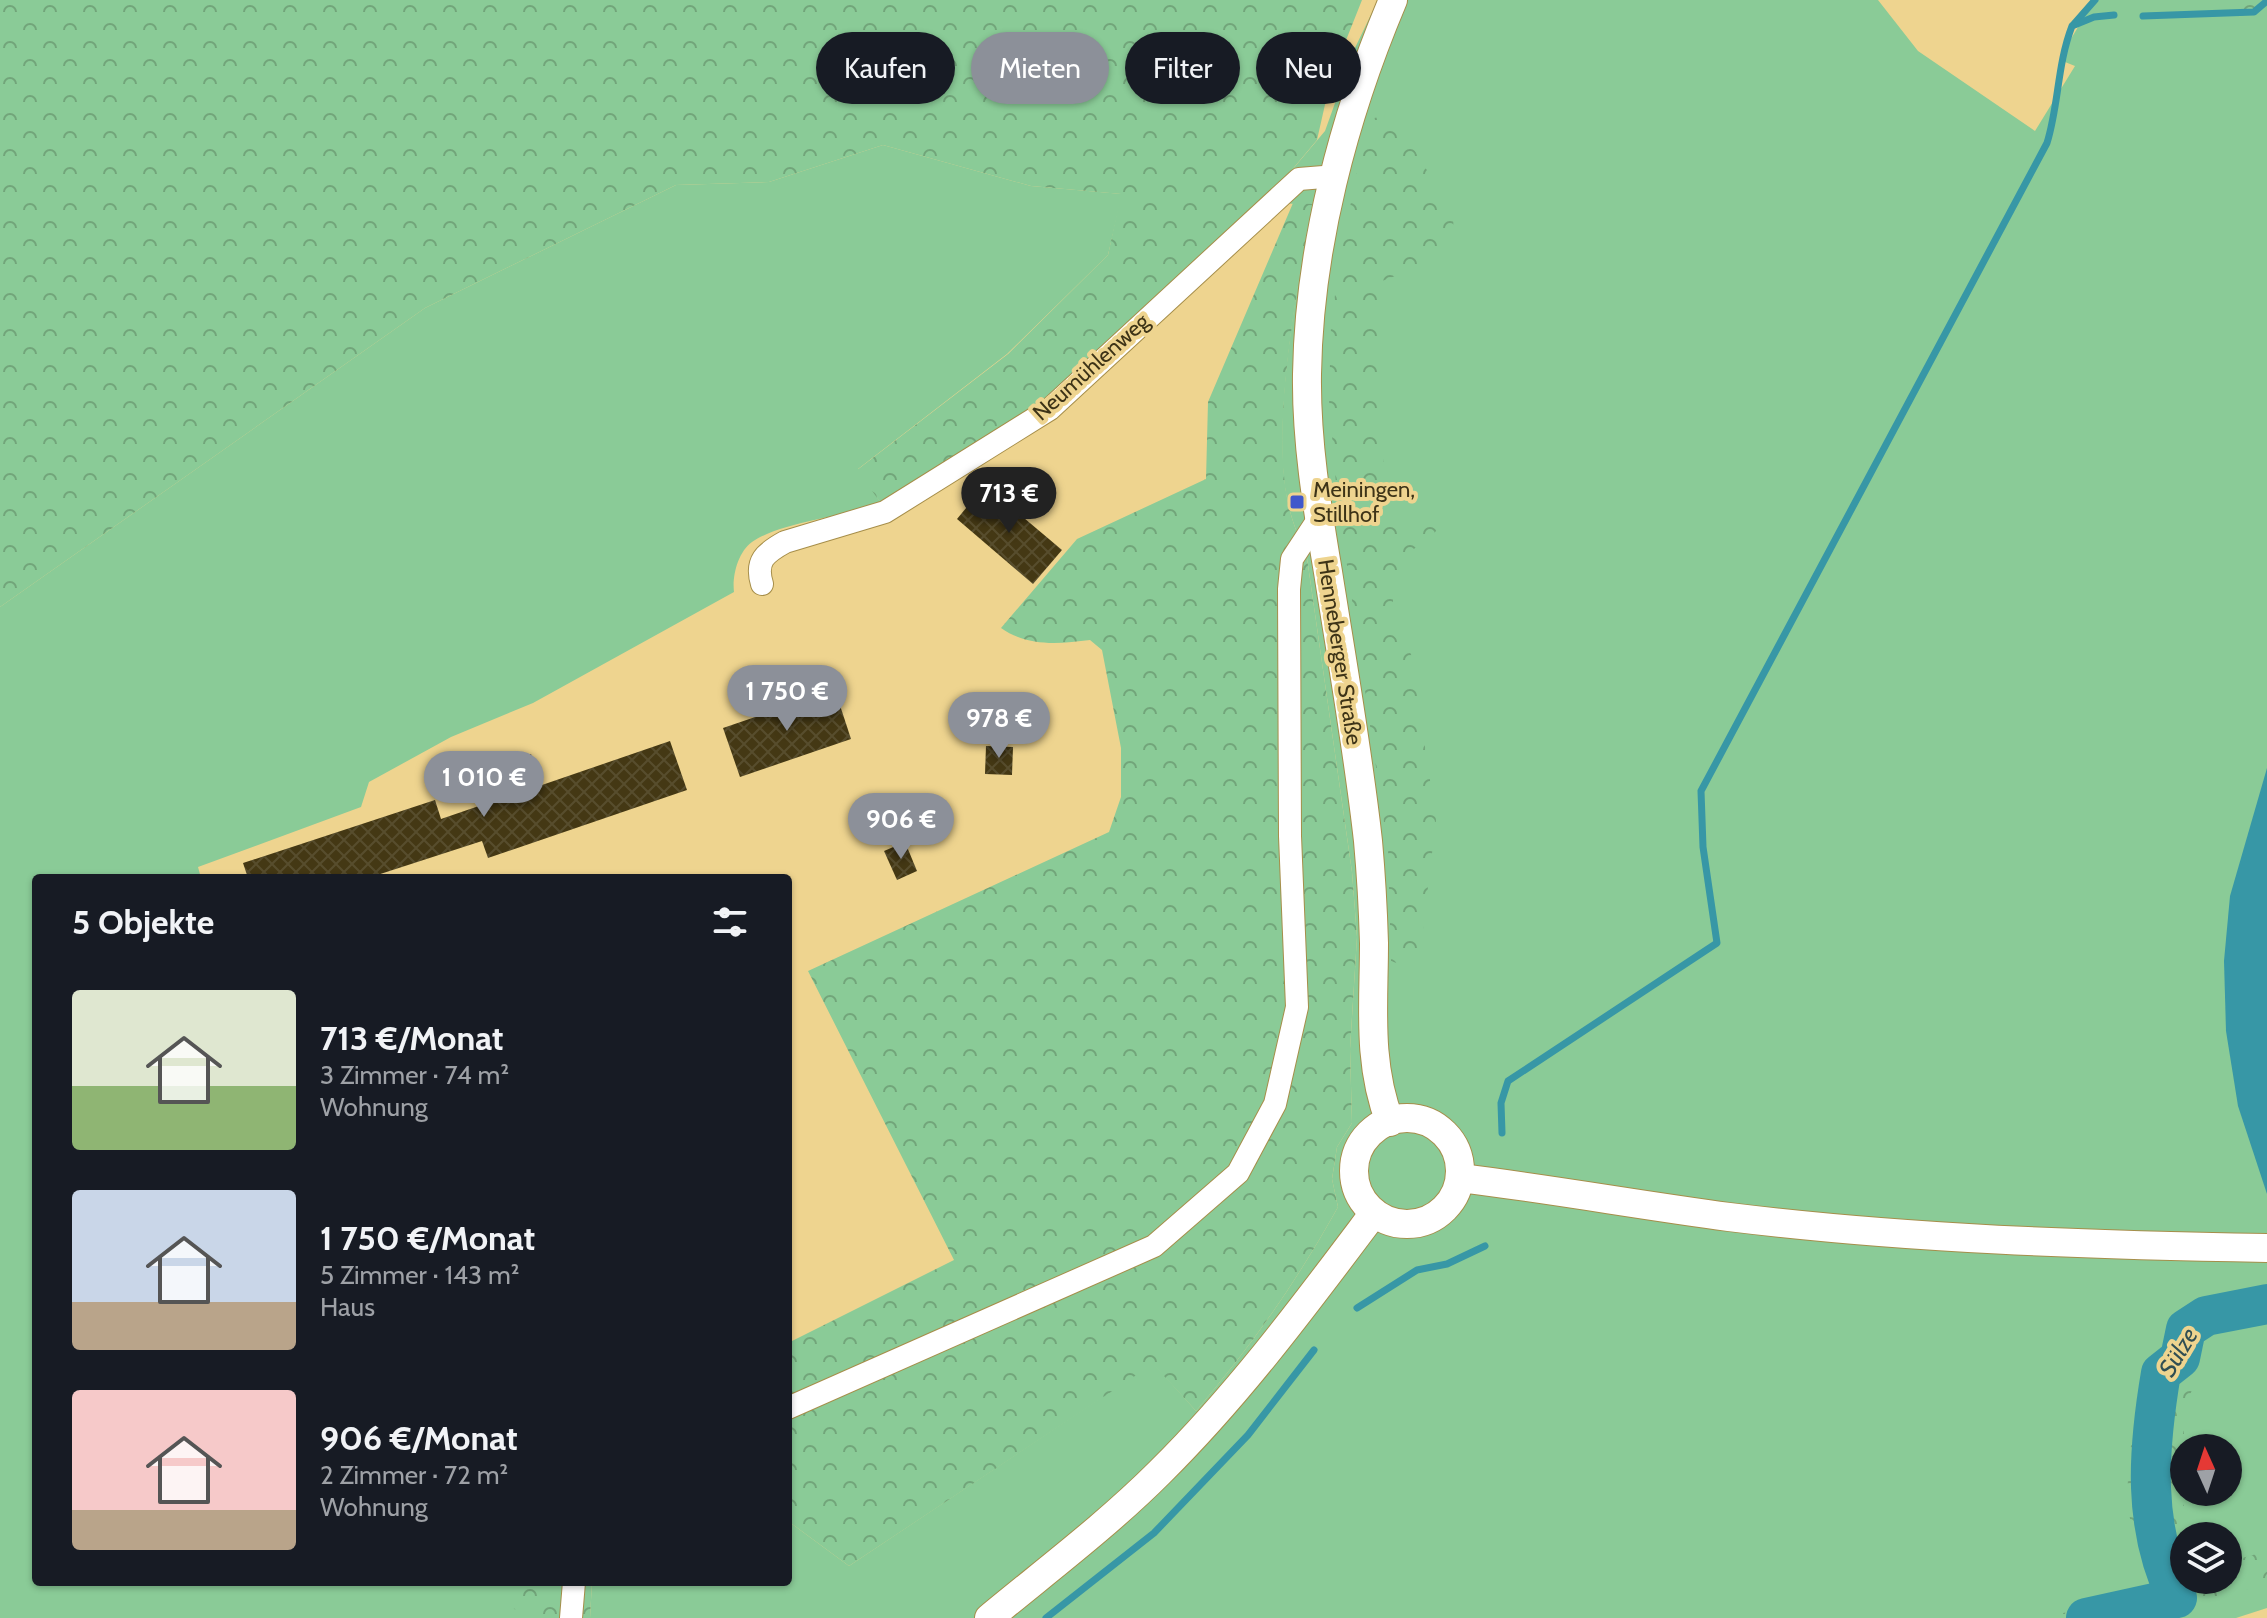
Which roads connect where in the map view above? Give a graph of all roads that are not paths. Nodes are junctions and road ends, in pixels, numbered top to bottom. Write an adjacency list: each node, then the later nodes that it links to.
1 (1393, 0): 2 (main road, Henneberger Straße)
2 (1336, 176): 3 (main road, Henneberger Straße); 4 (lane, Neumühlenweg)
3 (1319, 518): 5 (main road, Henneberger Straße); 9 (lane)
4 (762, 584)
5 (1390, 1122): 6 (main road); 7 (main road)
6 (1460, 1178): 7 (main road); 8 (main road)
7 (1374, 1213): 12 (main road)
8 (2267, 1248)
9 (792, 1406)
10 (574, 1586): 11 (lane)
11 (571, 1618)
12 (989, 1618)

